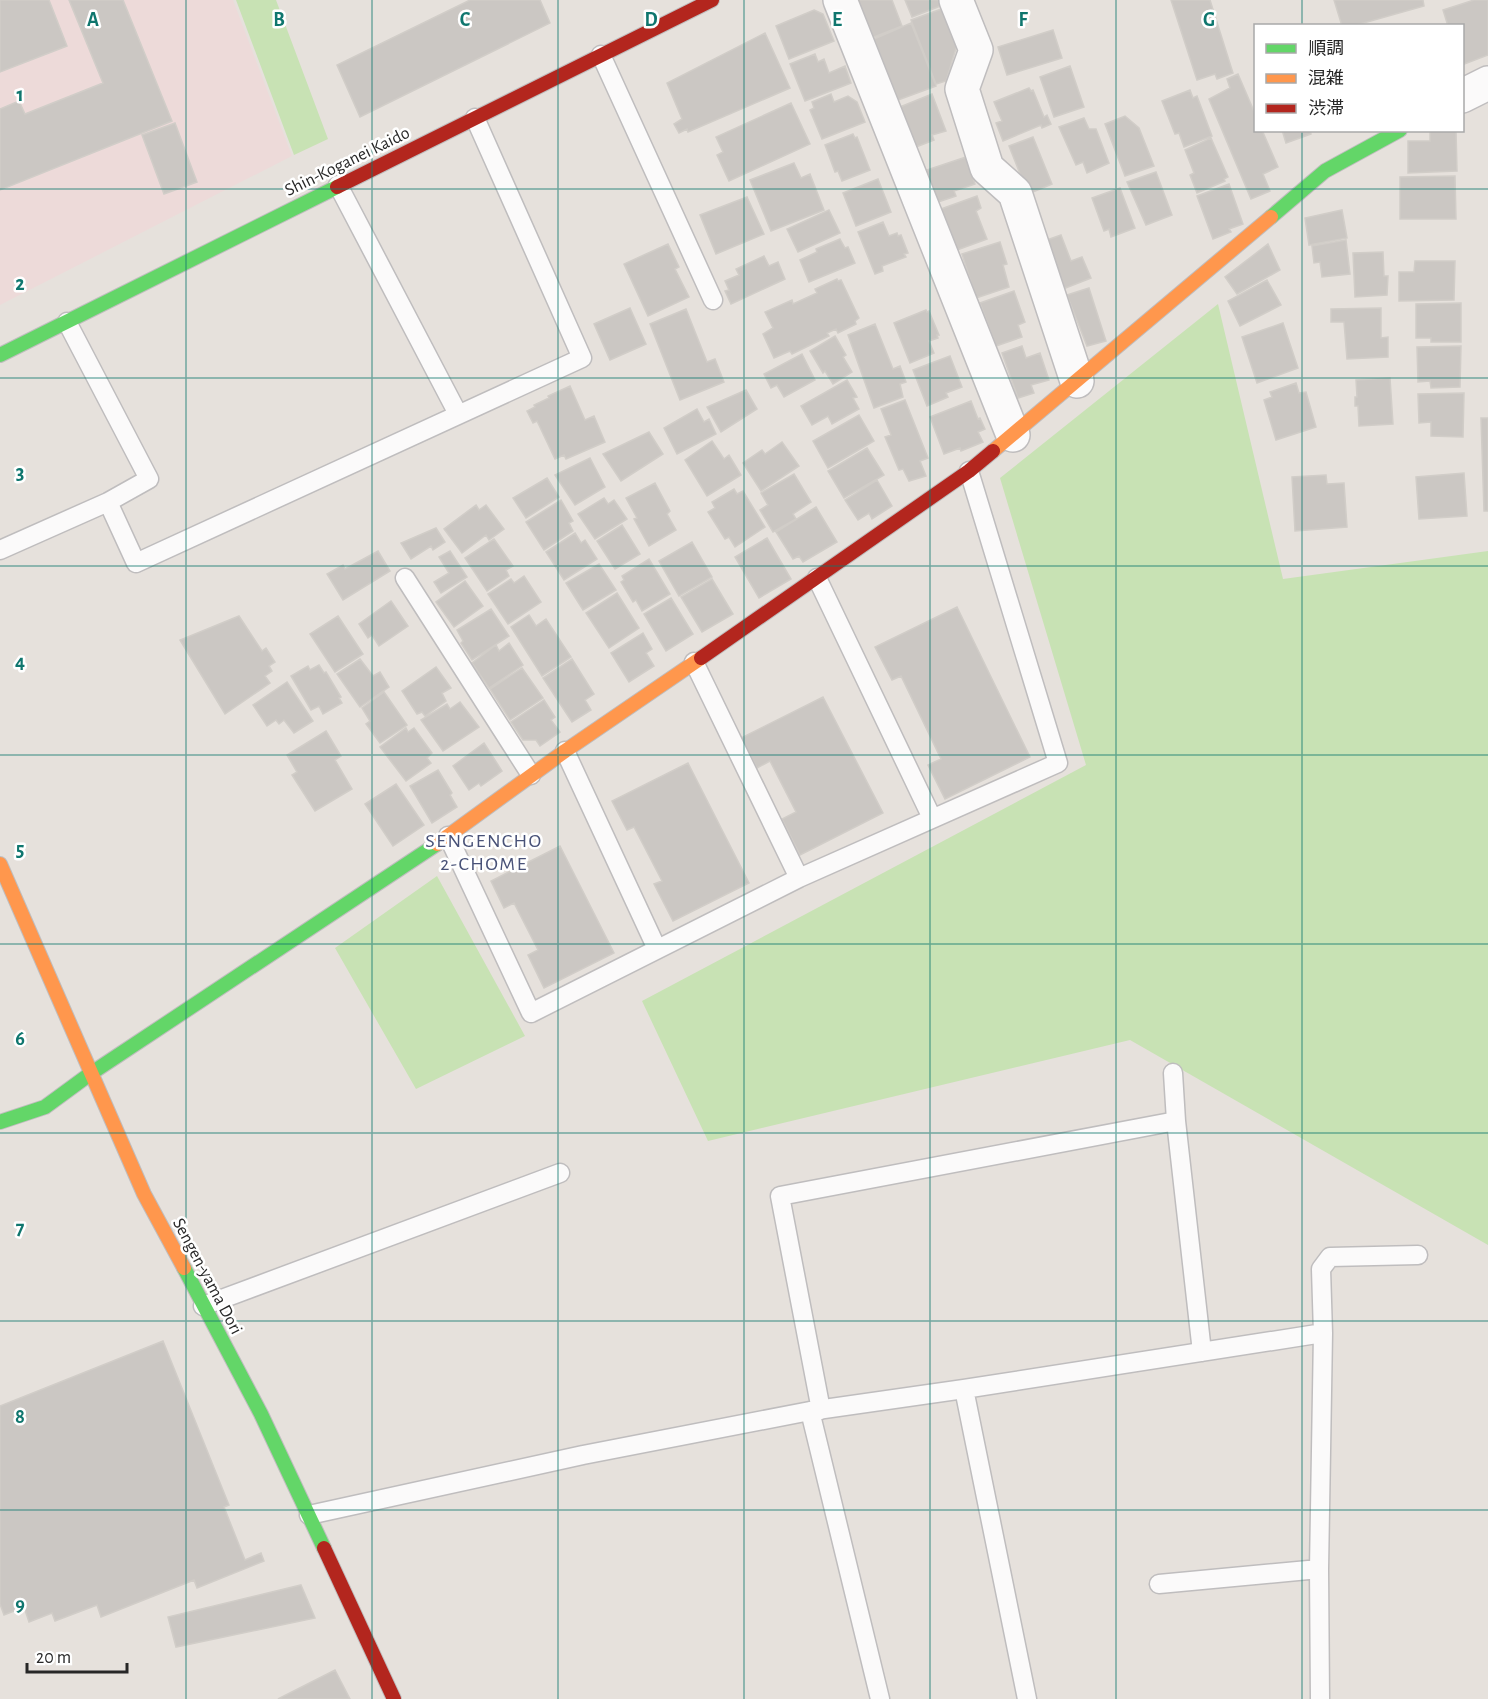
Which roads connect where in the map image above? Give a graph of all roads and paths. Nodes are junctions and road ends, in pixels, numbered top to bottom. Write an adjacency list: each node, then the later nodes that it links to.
1 (712, 0): 4 (street, Shin-Koganei Kaido)
2 (840, 0): 15 (street)
3 (956, 0): 13 (street)
4 (601, 55): 7 (street, Shin-Koganei Kaido); 10 (lane)
5 (1488, 82): 6 (street)
6 (1464, 95)
7 (476, 118): 9 (street, Shin-Koganei Kaido); 14 (lane)
8 (1396, 132): 13 (street)
9 (338, 185): 11 (street, Shin-Koganei Kaido); 14 (lane)
10 (713, 300)
11 (67, 322): 12 (street, Shin-Koganei Kaido); 17 (lane)
12 (0, 355)
13 (1077, 381): 15 (street)
14 (458, 414): 17 (lane)
15 (1013, 435): 16 (street)
16 (969, 471): 20 (street); 24 (lane)
17 (108, 502): 18 (lane)
18 (0, 550)
19 (405, 578): 23 (lane)
20 (817, 578): 21 (street); 24 (lane)
21 (694, 662): 22 (street); 27 (lane)
22 (565, 751): 23 (street); 28 (lane)
23 (531, 775): 25 (street)
24 (932, 818): 27 (lane)
25 (448, 836): 28 (lane); 30 (street)
26 (0, 864): 30 (street, Sengen-yama Dori)
27 (799, 878): 28 (lane)
28 (657, 949)
29 (1173, 1073): 31 (lane)
30 (90, 1074): 32 (street); 35 (street, Sengen-yama Dori)
31 (1176, 1121): 37 (lane); 39 (lane)
32 (0, 1122)
33 (560, 1173): 35 (lane)
34 (1418, 1255): 36 (lane)
35 (203, 1306): 40 (street, Sengen-yama Dori)
36 (1323, 1332): 37 (lane); 41 (lane)
37 (1202, 1352): 38 (lane)
38 (964, 1389): 39 (lane); 45 (lane)
39 (815, 1410): 40 (lane); 44 (lane)
40 (309, 1515): 43 (street, Sengen-yama Dori)
41 (1319, 1569): 42 (lane); 46 (lane)
42 (1159, 1584)
43 (394, 1699)
44 (880, 1699)
45 (1027, 1699)
46 (1320, 1699)

